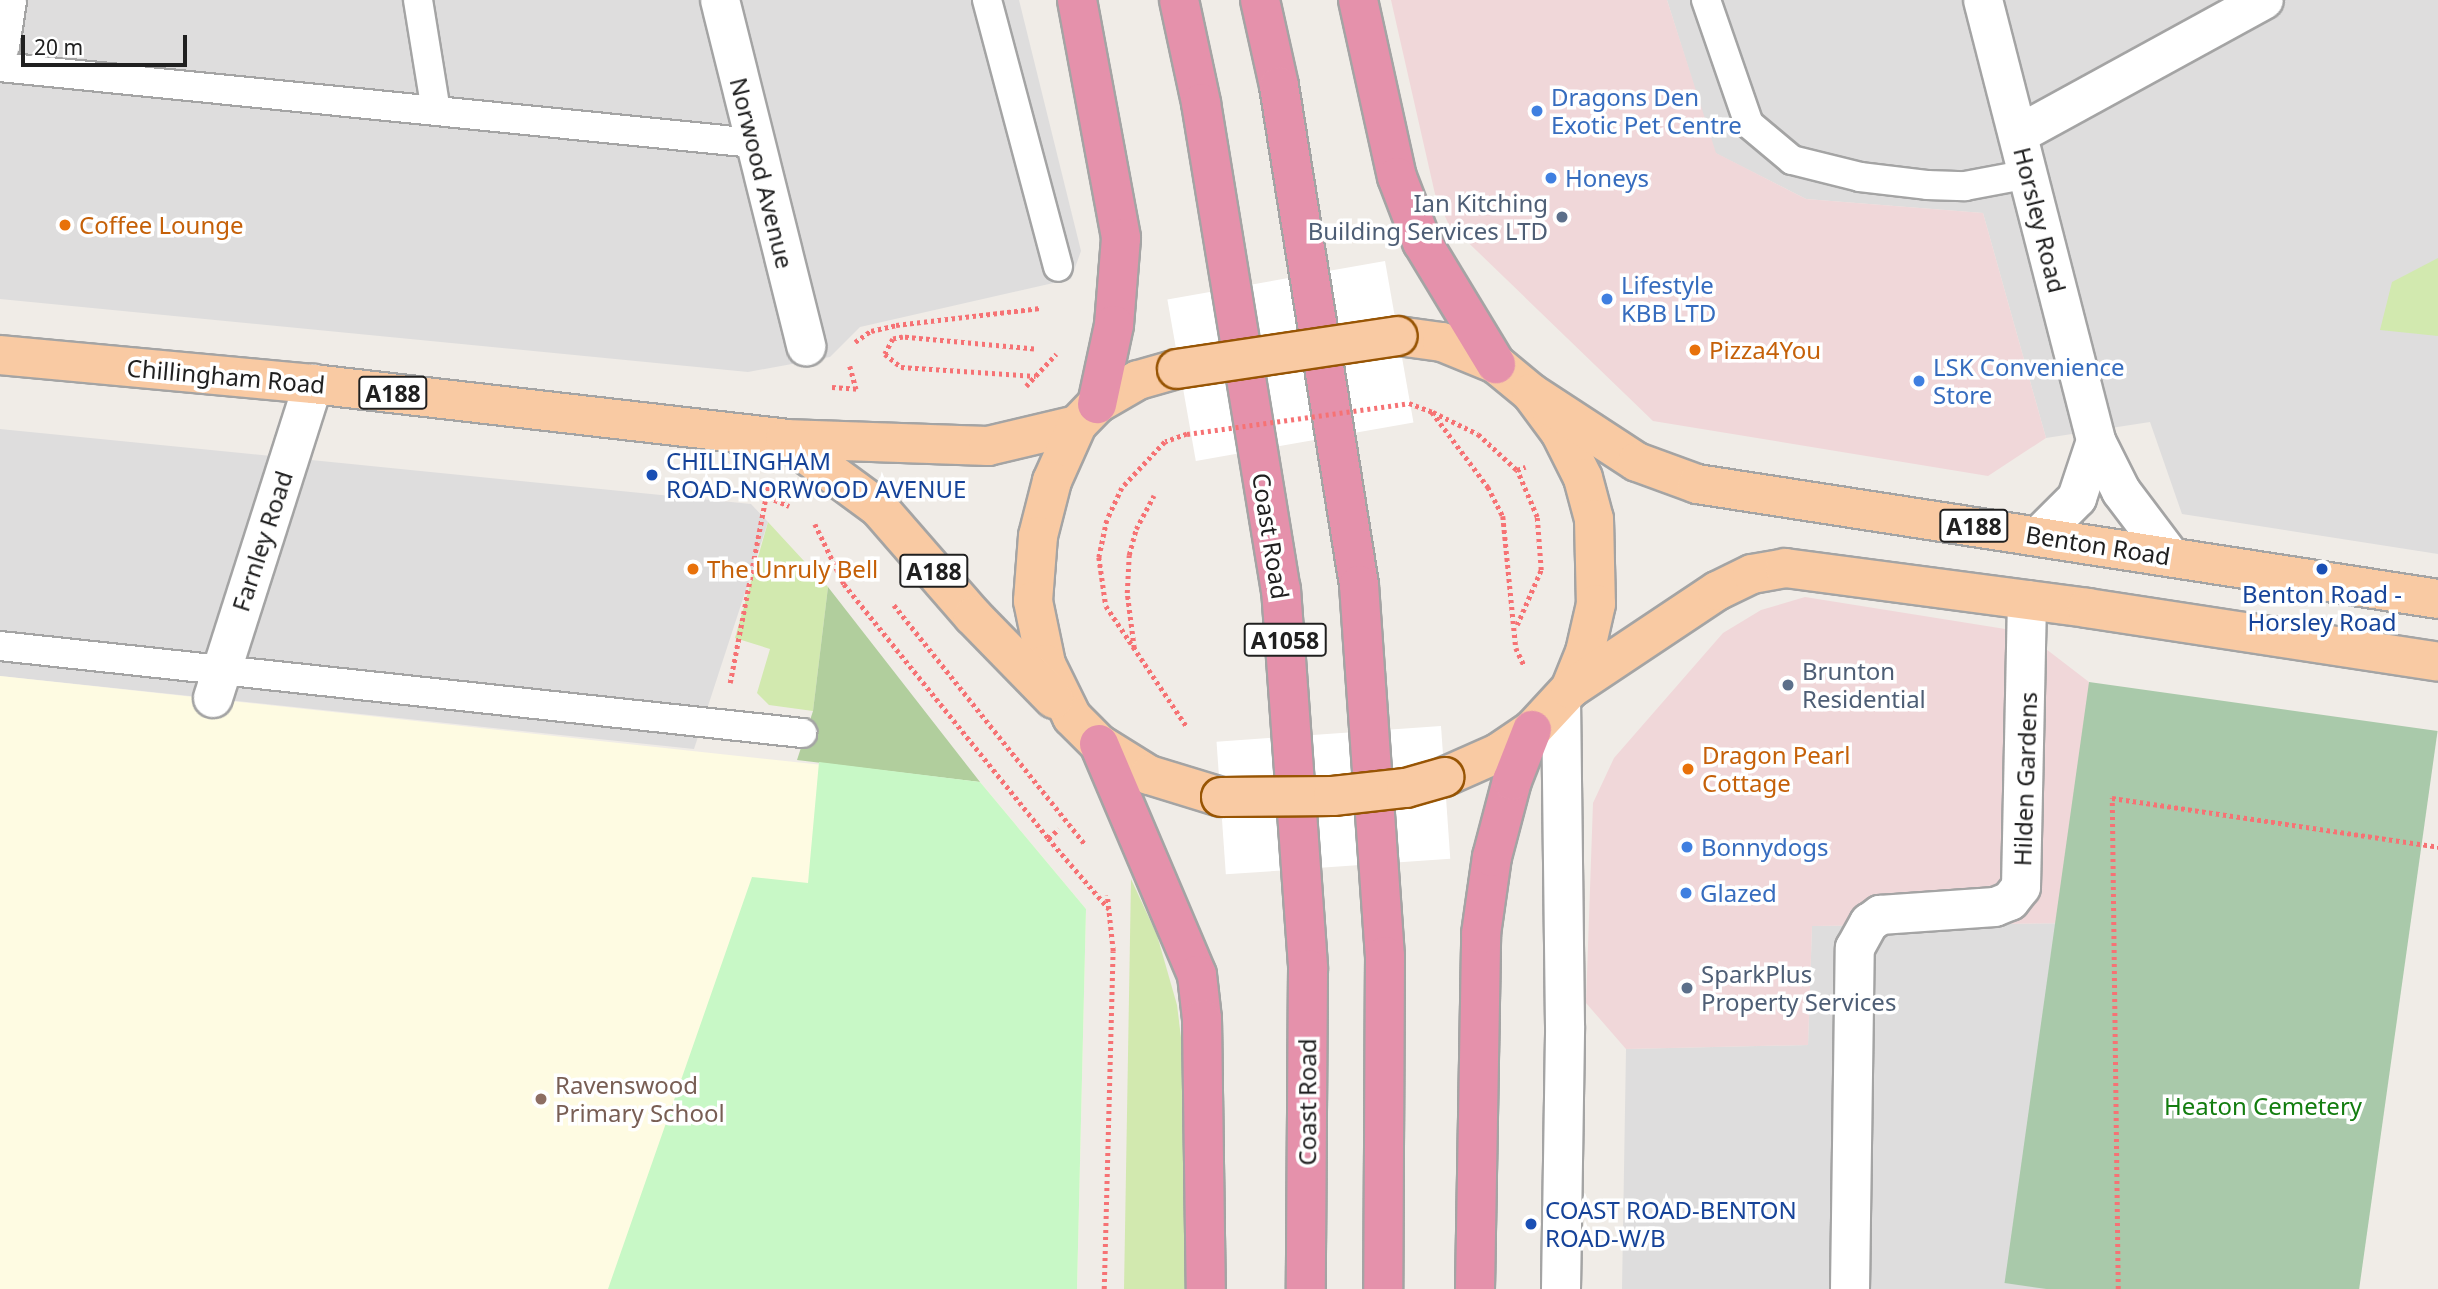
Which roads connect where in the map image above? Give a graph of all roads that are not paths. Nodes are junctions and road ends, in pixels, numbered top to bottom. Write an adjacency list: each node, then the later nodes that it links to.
1 (8, 0): 12 (street)
2 (418, 0): 14 (lane)
3 (720, 0): 16 (street, Norwood Avenue)
4 (987, 0): 18 (lane)
5 (1077, 0): 24 (highway)
6 (1180, 0): 40 (highway, Coast Road / A1058)
7 (1261, 0): 41 (highway, A1058)
8 (1358, 0): 21 (highway)
9 (1706, 0): 17 (lane)
10 (1983, 0): 15 (street, Horsley Road)
11 (2264, 0): 15 (street)
12 (0, 46)
13 (0, 67): 14 (lane)
14 (436, 111): 16 (lane)
15 (2019, 134): 17 (street, Horsley Road)
16 (753, 143): 19 (street, Norwood Avenue)
17 (2029, 174): 26 (street, Horsley Road)
18 (1058, 267)
19 (806, 346)
20 (0, 355): 22 (main road, Chillingham Road / A188)
21 (1496, 364): 23 (main road, Chillingham Road); 24 (main road, Chillingham Road, bridge)
22 (313, 384): 25 (main road, Chillingham Road / A188); 33 (street, Farnley Road)
23 (1531, 393): 27 (main road, Benton Road / A188); 34 (main road)
24 (1087, 415): 25 (main road, Chillingham Road / A188); 35 (main road)
25 (776, 437): 35 (main road, Chillingham Road / A188)
26 (2096, 441): 27 (street); 28 (street, Horsley Road)
27 (2039, 536): 28 (main road, Benton Road / A188)
28 (2170, 556): 29 (main road, Benton Road / A188)
29 (2438, 599)
30 (2027, 600): 32 (main road); 34 (main road); 44 (street, Hilden Gardens)
31 (0, 646): 33 (lane)
32 (2438, 662)
33 (217, 683): 37 (lane)
34 (1566, 695): 36 (main road, Chillingham Road); 43 (street)
35 (1072, 717): 38 (main road, Chillingham Road)
36 (1532, 730): 38 (main road, Chillingham Road, bridge); 42 (highway)
37 (802, 733)
38 (1099, 744): 39 (highway)
39 (1206, 1289)
40 (1306, 1289)
41 (1383, 1289)
42 (1475, 1289)
43 (1561, 1289)
44 (1850, 1289)

